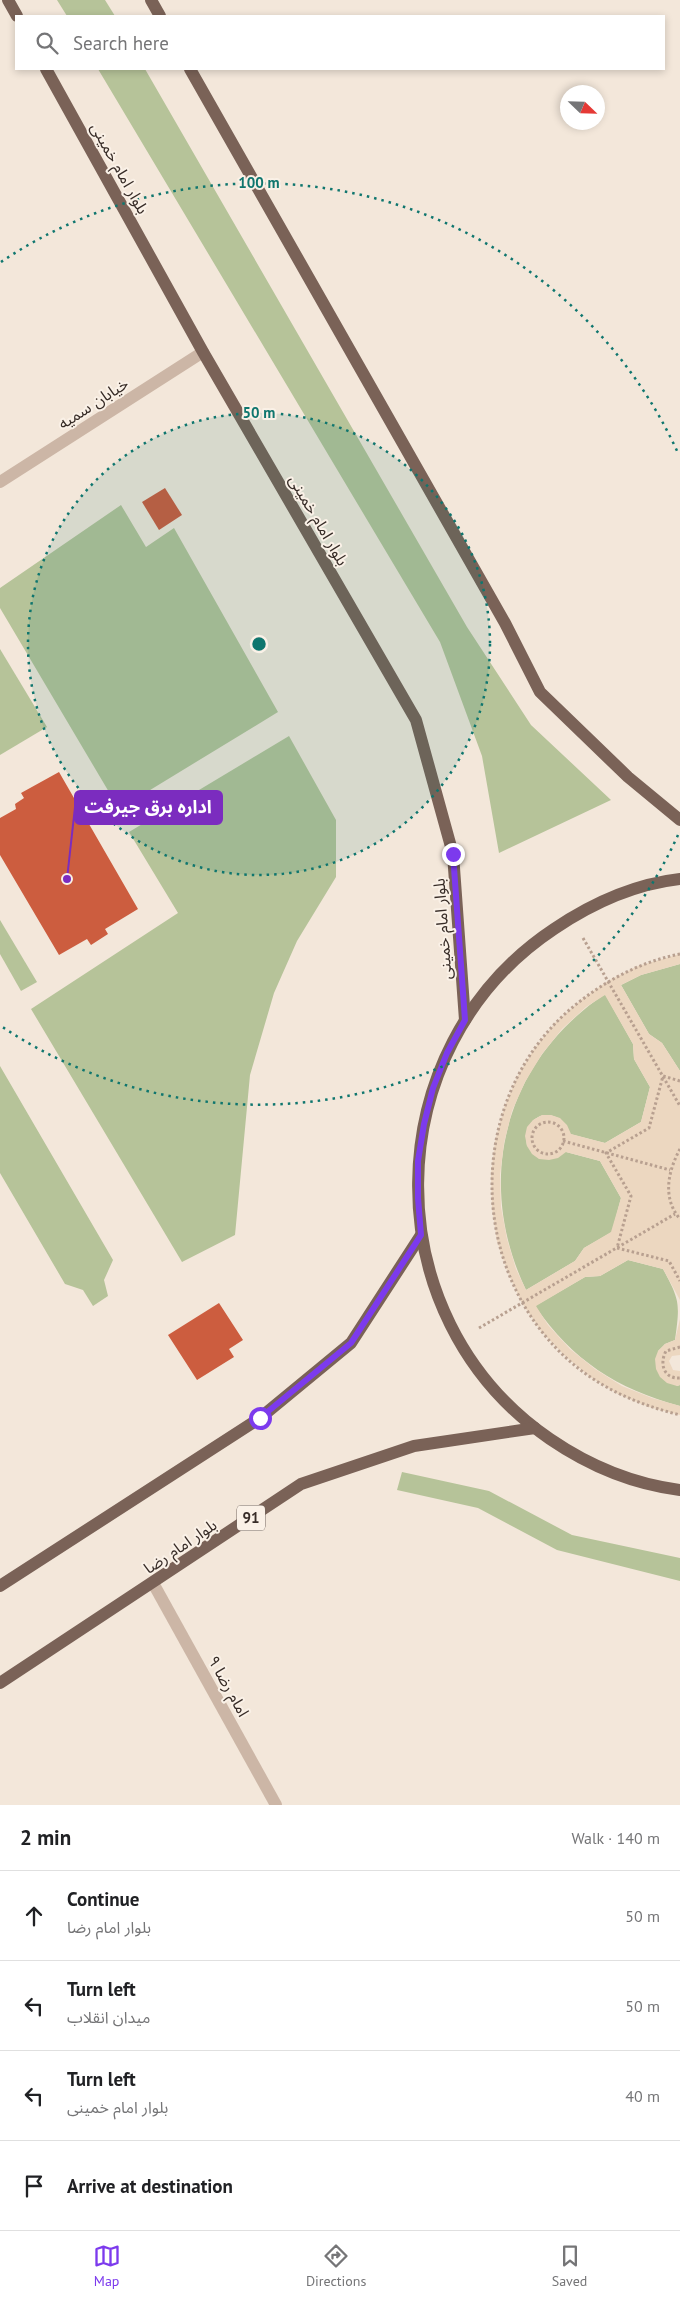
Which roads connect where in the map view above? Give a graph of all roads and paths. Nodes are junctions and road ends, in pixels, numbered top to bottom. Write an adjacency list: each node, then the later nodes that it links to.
1 (8, 0): 3 (main road)
2 (151, 0): 4 (main road)
3 (16, 15)
4 (159, 15)
5 (47, 70): 7 (main road, بلوار امام خمینی)
6 (191, 70): 9 (main road)
7 (203, 352): 8 (street, خیابان سمیه); 14 (main road, بلوار امام خمینی)
8 (0, 482)
9 (680, 820)
10 (680, 879): 11 (main road)
11 (571, 917): 13 (path); 14 (main road)
12 (680, 954): 13 (path)
13 (608, 981): 15 (path); 27 (path)
14 (465, 1020): 24 (main road)
15 (663, 1076): 16 (path); 17 (path); 20 (path)
16 (680, 1081)
17 (680, 1106)
18 (563, 1142): 18 (path); 20 (path)
19 (680, 1149): 21 (path)
20 (606, 1153): 21 (path); 25 (path)
21 (670, 1170): 22 (path)
22 (676, 1214): 23 (path); 25 (path)
23 (680, 1219)
24 (421, 1235): 28 (main road); 35 (main road)
25 (617, 1248): 26 (path); 27 (path)
26 (680, 1281)
27 (522, 1303): 28 (path); 31 (path)
28 (458, 1340): 32 (main road)
29 (680, 1348): 30 (path)
30 (680, 1378)
31 (680, 1415)
32 (535, 1428): 33 (main road); 34 (main road, بلوار امام رضا / 91)
33 (680, 1490)
34 (153, 1583): 36 (main road, بلوار امام رضا / 91); 37 (street, امام رضا ۹)
35 (0, 1586)
36 (0, 1683)
37 (276, 1805)

